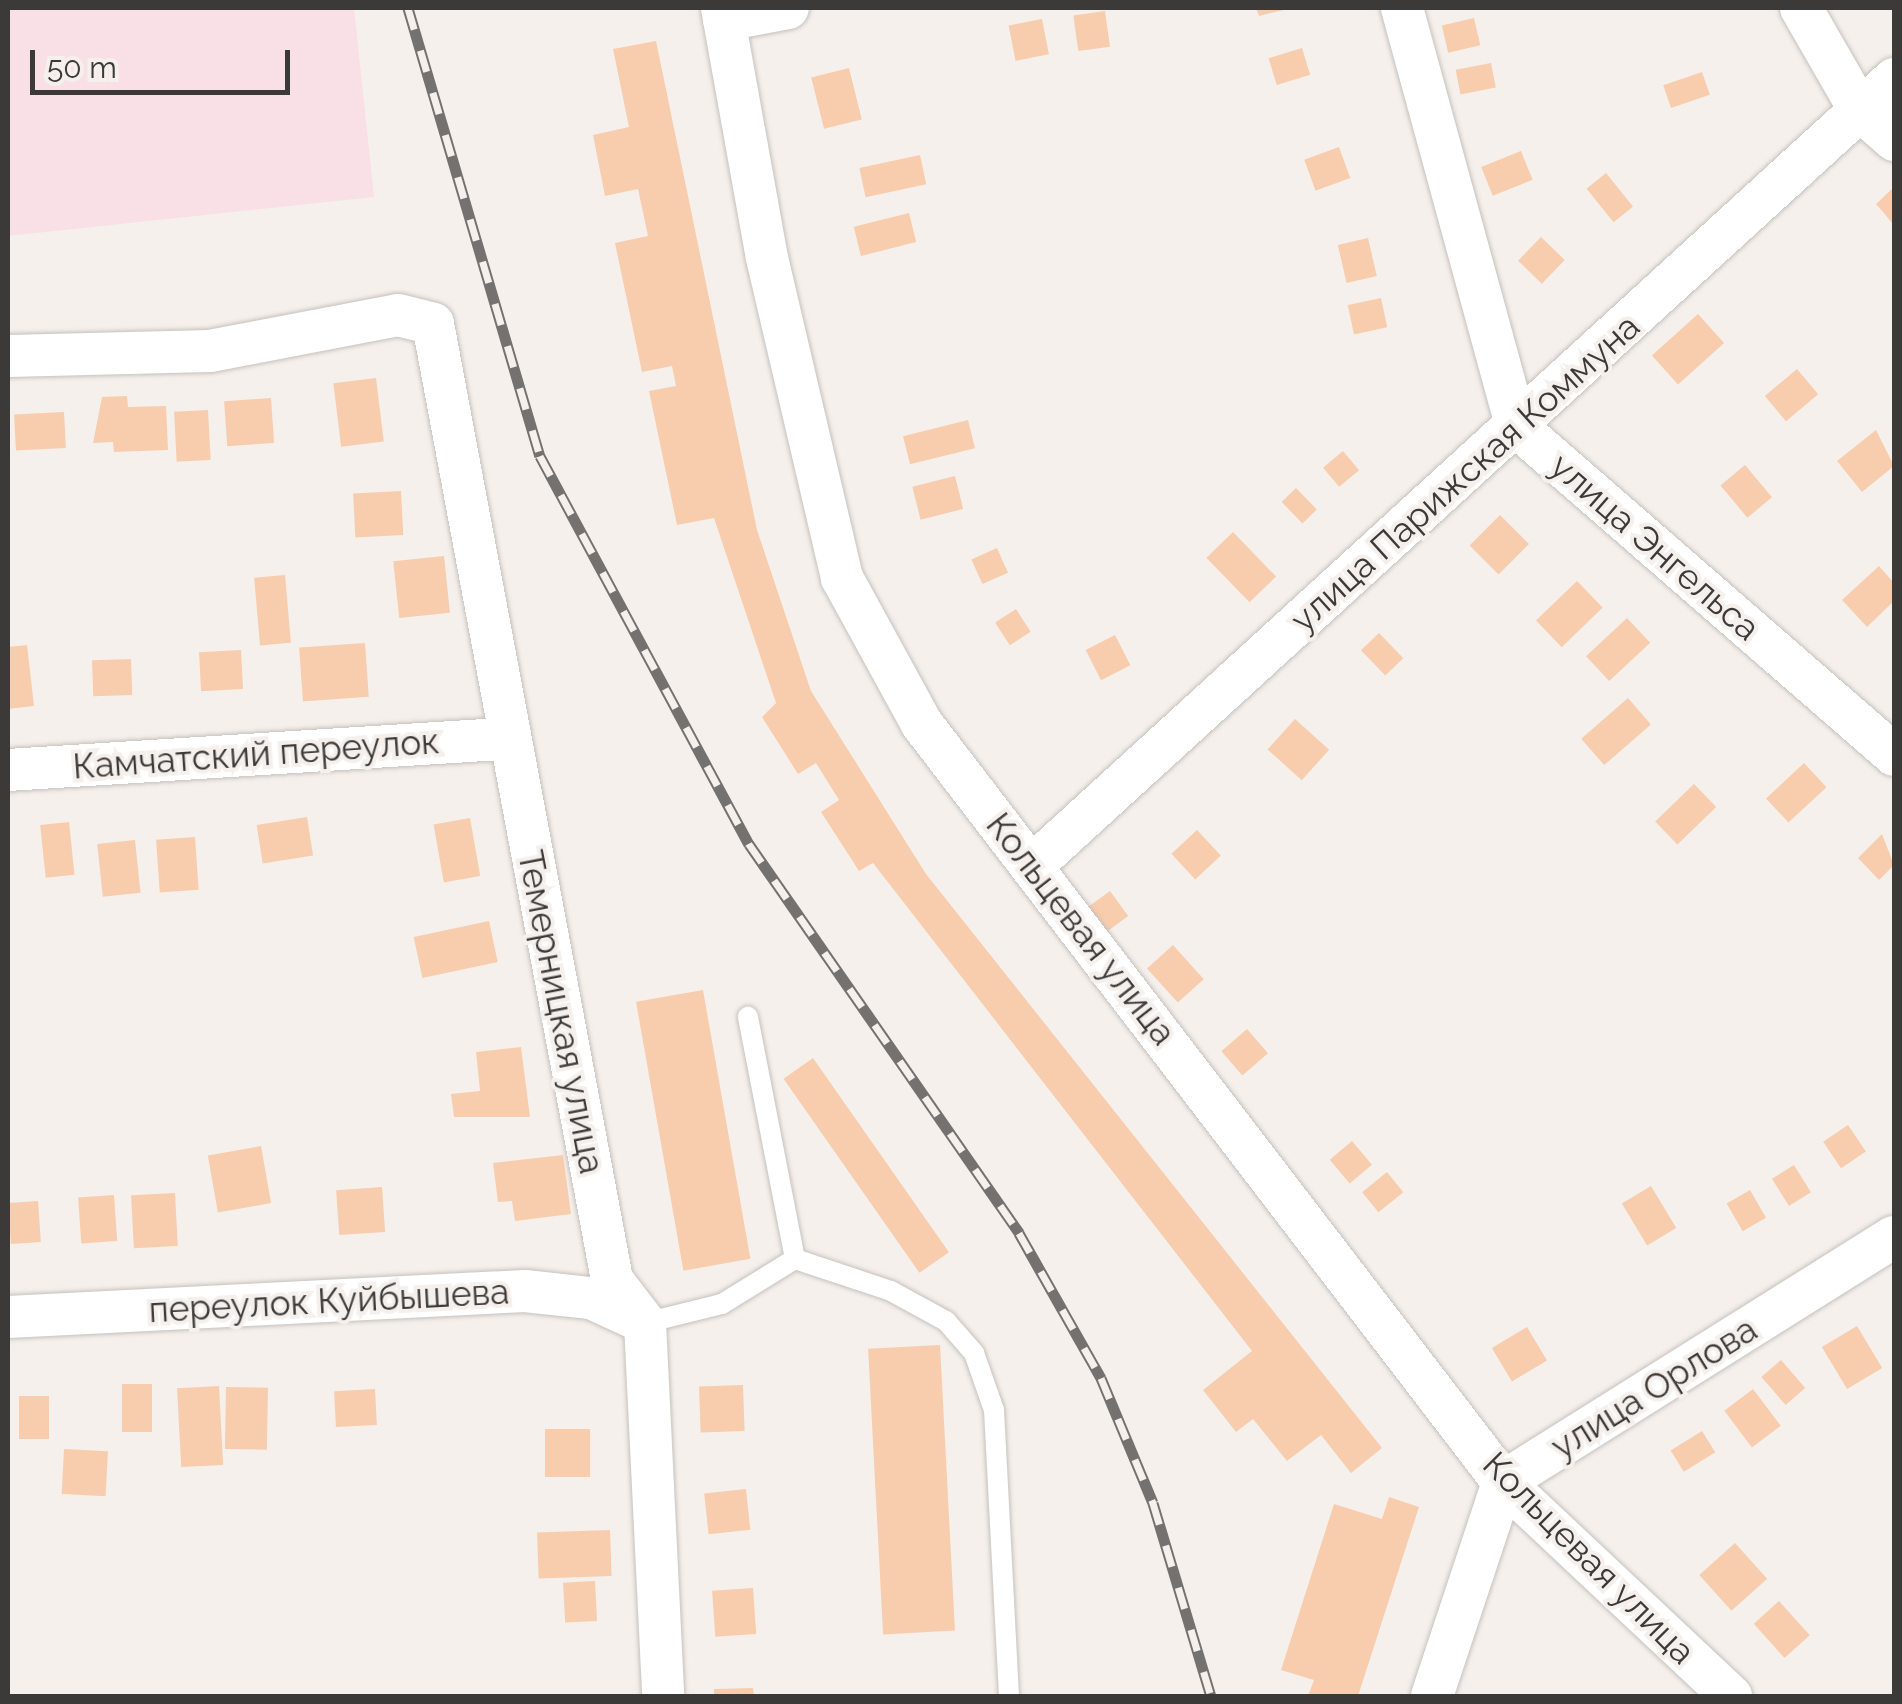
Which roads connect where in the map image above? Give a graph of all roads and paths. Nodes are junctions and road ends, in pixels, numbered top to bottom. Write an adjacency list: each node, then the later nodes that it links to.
1 (788, 8): 4 (street)
2 (1402, 8): 9 (street, улица Энгельса)
3 (1800, 8): 6 (street)
4 (723, 14): 13 (street, Кольцевая улица)
5 (1894, 79): 6 (street, улица Парижская Коммуна)
6 (1860, 109): 7 (street); 9 (street, улица Парижская Коммуна)
7 (1894, 140)
8 (8, 356): 10 (street, Темерницкая улица)
9 (1517, 428): 11 (street, улица Энгельса); 13 (street, улица Парижская Коммуна)
10 (504, 739): 12 (street, Камчатский переулок); 18 (street, Темерницкая улица)
11 (1894, 755)
12 (8, 770)
13 (1033, 864): 19 (street, Кольцевая улица)
14 (748, 1017): 16 (lane)
15 (1894, 1238): 19 (street, улица Орлова)
16 (794, 1259): 18 (lane); 21 (lane)
17 (8, 1316): 18 (street, переулок Куйбышева)
18 (645, 1323): 20 (street)
19 (1503, 1482): 22 (street); 23 (street, Кольцевая улица)
20 (663, 1696)
21 (1008, 1696)
22 (1432, 1696)
23 (1731, 1696)

